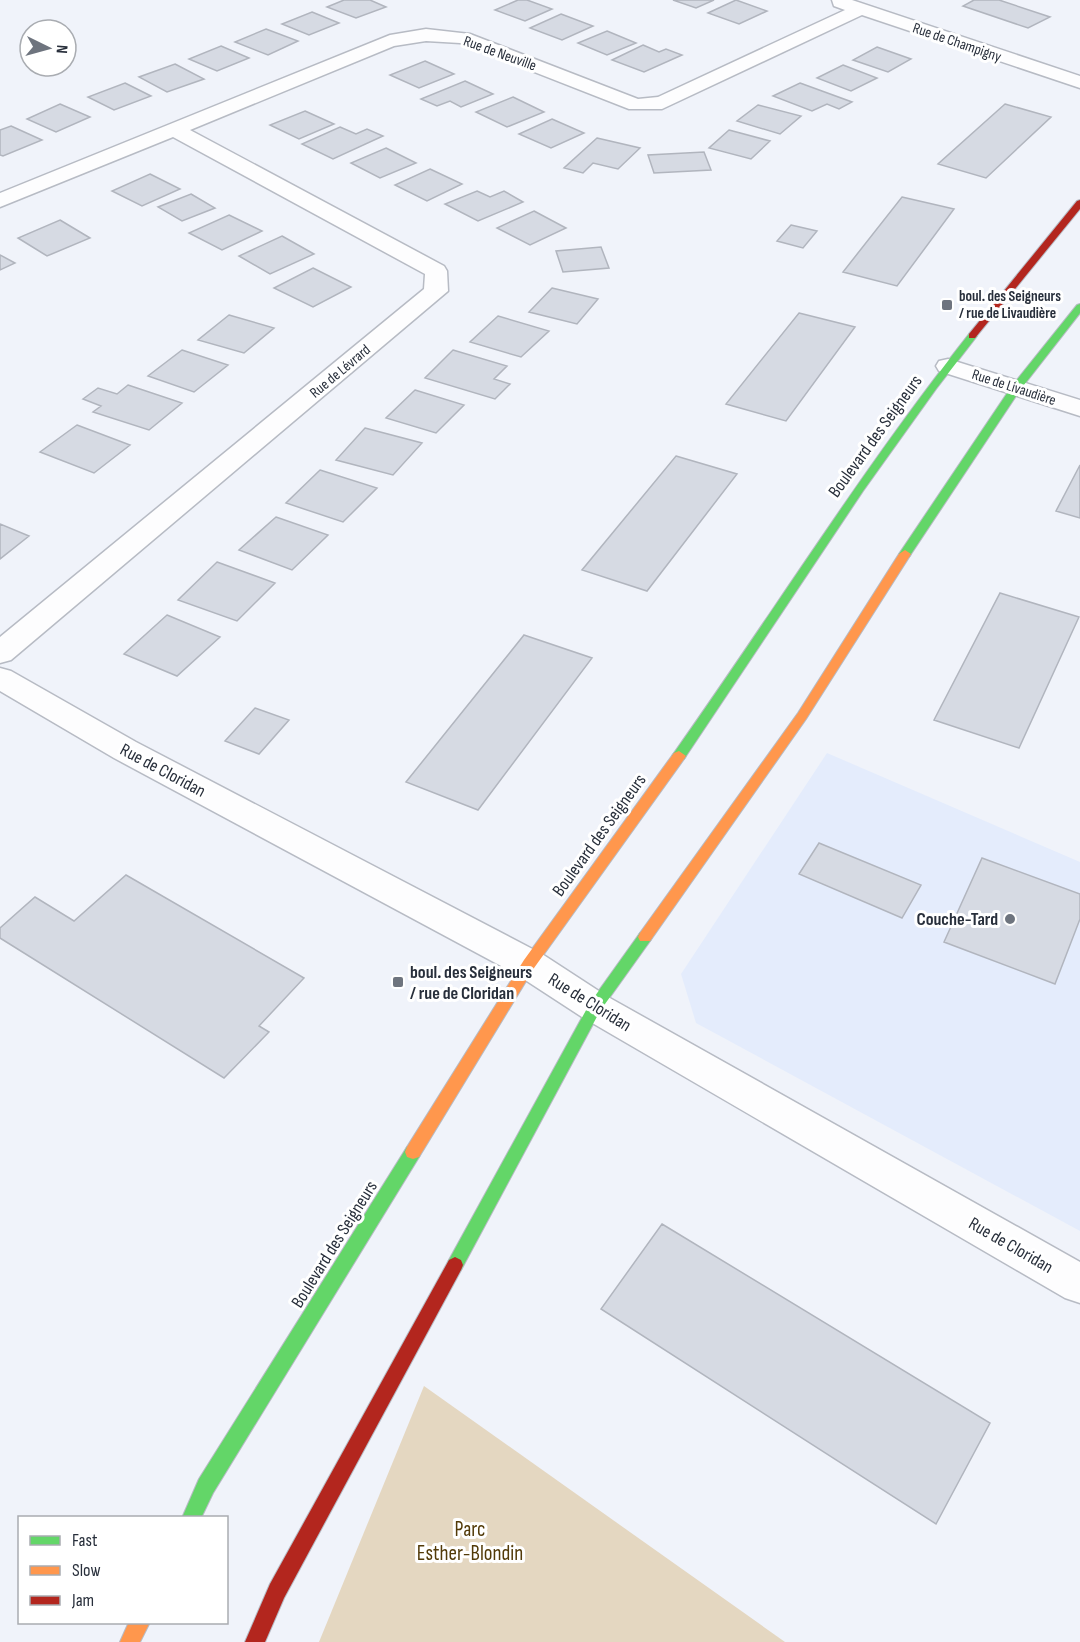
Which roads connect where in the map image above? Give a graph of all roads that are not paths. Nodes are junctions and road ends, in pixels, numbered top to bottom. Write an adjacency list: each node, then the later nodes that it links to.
1 (834, 0): 2 (street, Rue de Champigny)
2 (861, 9): 3 (street, Rue de Champigny); 4 (street, Rue de Neuville)
3 (1080, 82)
4 (174, 130): 5 (street, Rue de Neuville); 11 (street, Rue de Lévrard)
5 (0, 201)
6 (1080, 203): 8 (street, Boulevard des Seigneurs)
7 (1080, 307): 9 (street)
8 (948, 366): 9 (street, Rue de Livaudière); 13 (street, Boulevard des Seigneurs)
9 (1016, 388): 10 (street, Rue de Livaudière); 14 (street)
10 (1080, 408)
11 (0, 653)
12 (0, 678): 13 (street, Rue de Cloridan)
13 (529, 964): 14 (street, Rue de Cloridan); 16 (street, Boulevard des Seigneurs)
14 (595, 1007): 15 (street, Rue de Cloridan); 19 (street)
15 (1080, 1284)
16 (192, 1516)
17 (139, 1624): 18 (street)
18 (130, 1642)
19 (255, 1642)

